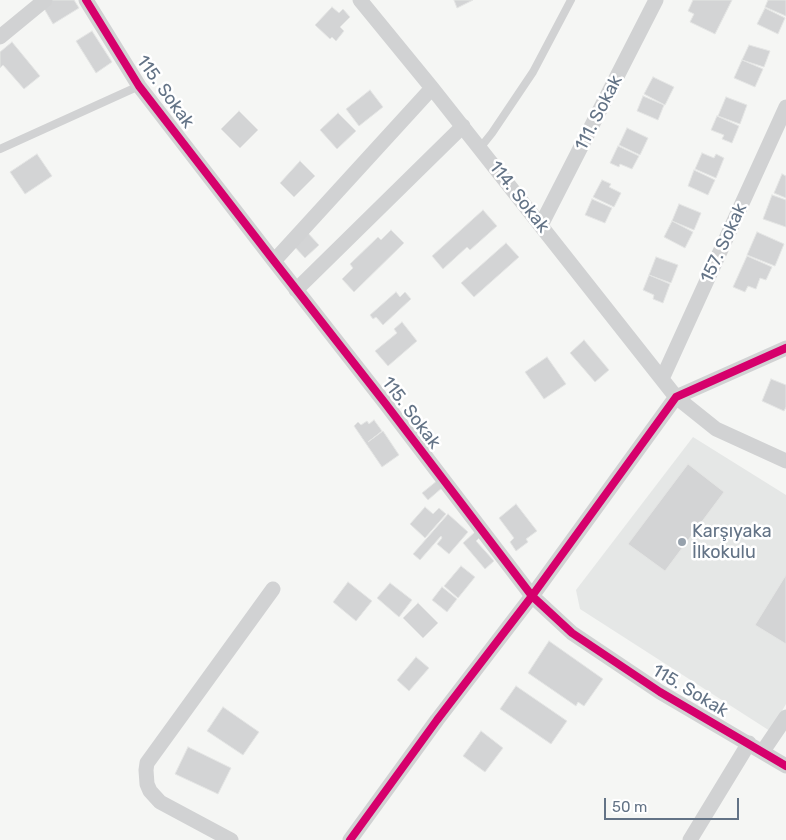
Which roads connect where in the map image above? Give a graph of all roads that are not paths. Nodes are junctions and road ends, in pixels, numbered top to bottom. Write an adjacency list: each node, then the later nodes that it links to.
1 (45, 0): 6 (street)
2 (86, 0): 7 (street, 115. Sokak)
3 (360, 0): 8 (street, 114. Sokak)
4 (571, 0): 11 (lane)
5 (656, 0): 13 (street, 111. Sokak)
6 (0, 37)
7 (139, 86): 12 (lane); 14 (street, 115. Sokak)
8 (432, 88): 10 (street, 114. Sokak); 14 (street)
9 (786, 108): 17 (street, 157. Sokak)
10 (463, 126): 11 (street, 114. Sokak); 15 (street)
11 (480, 148): 13 (street, 114. Sokak)
12 (0, 149)
13 (541, 225): 17 (street, 114. Sokak)
14 (274, 261): 15 (street, 115. Sokak)
15 (296, 290): 21 (street, 115. Sokak)
16 (786, 348): 18 (street)
17 (662, 379): 18 (street, 114. Sokak)
18 (676, 396): 19 (street, 114. Sokak); 21 (street)
19 (786, 461)
20 (273, 589): 26 (street)
21 (532, 596): 23 (street, 115. Sokak); 27 (street)
22 (786, 717): 24 (street)
23 (749, 743): 24 (street, 115. Sokak); 28 (street)
24 (763, 751): 25 (street, 115. Sokak)
25 (786, 766)
26 (230, 840)
27 (350, 840)
28 (690, 840)

